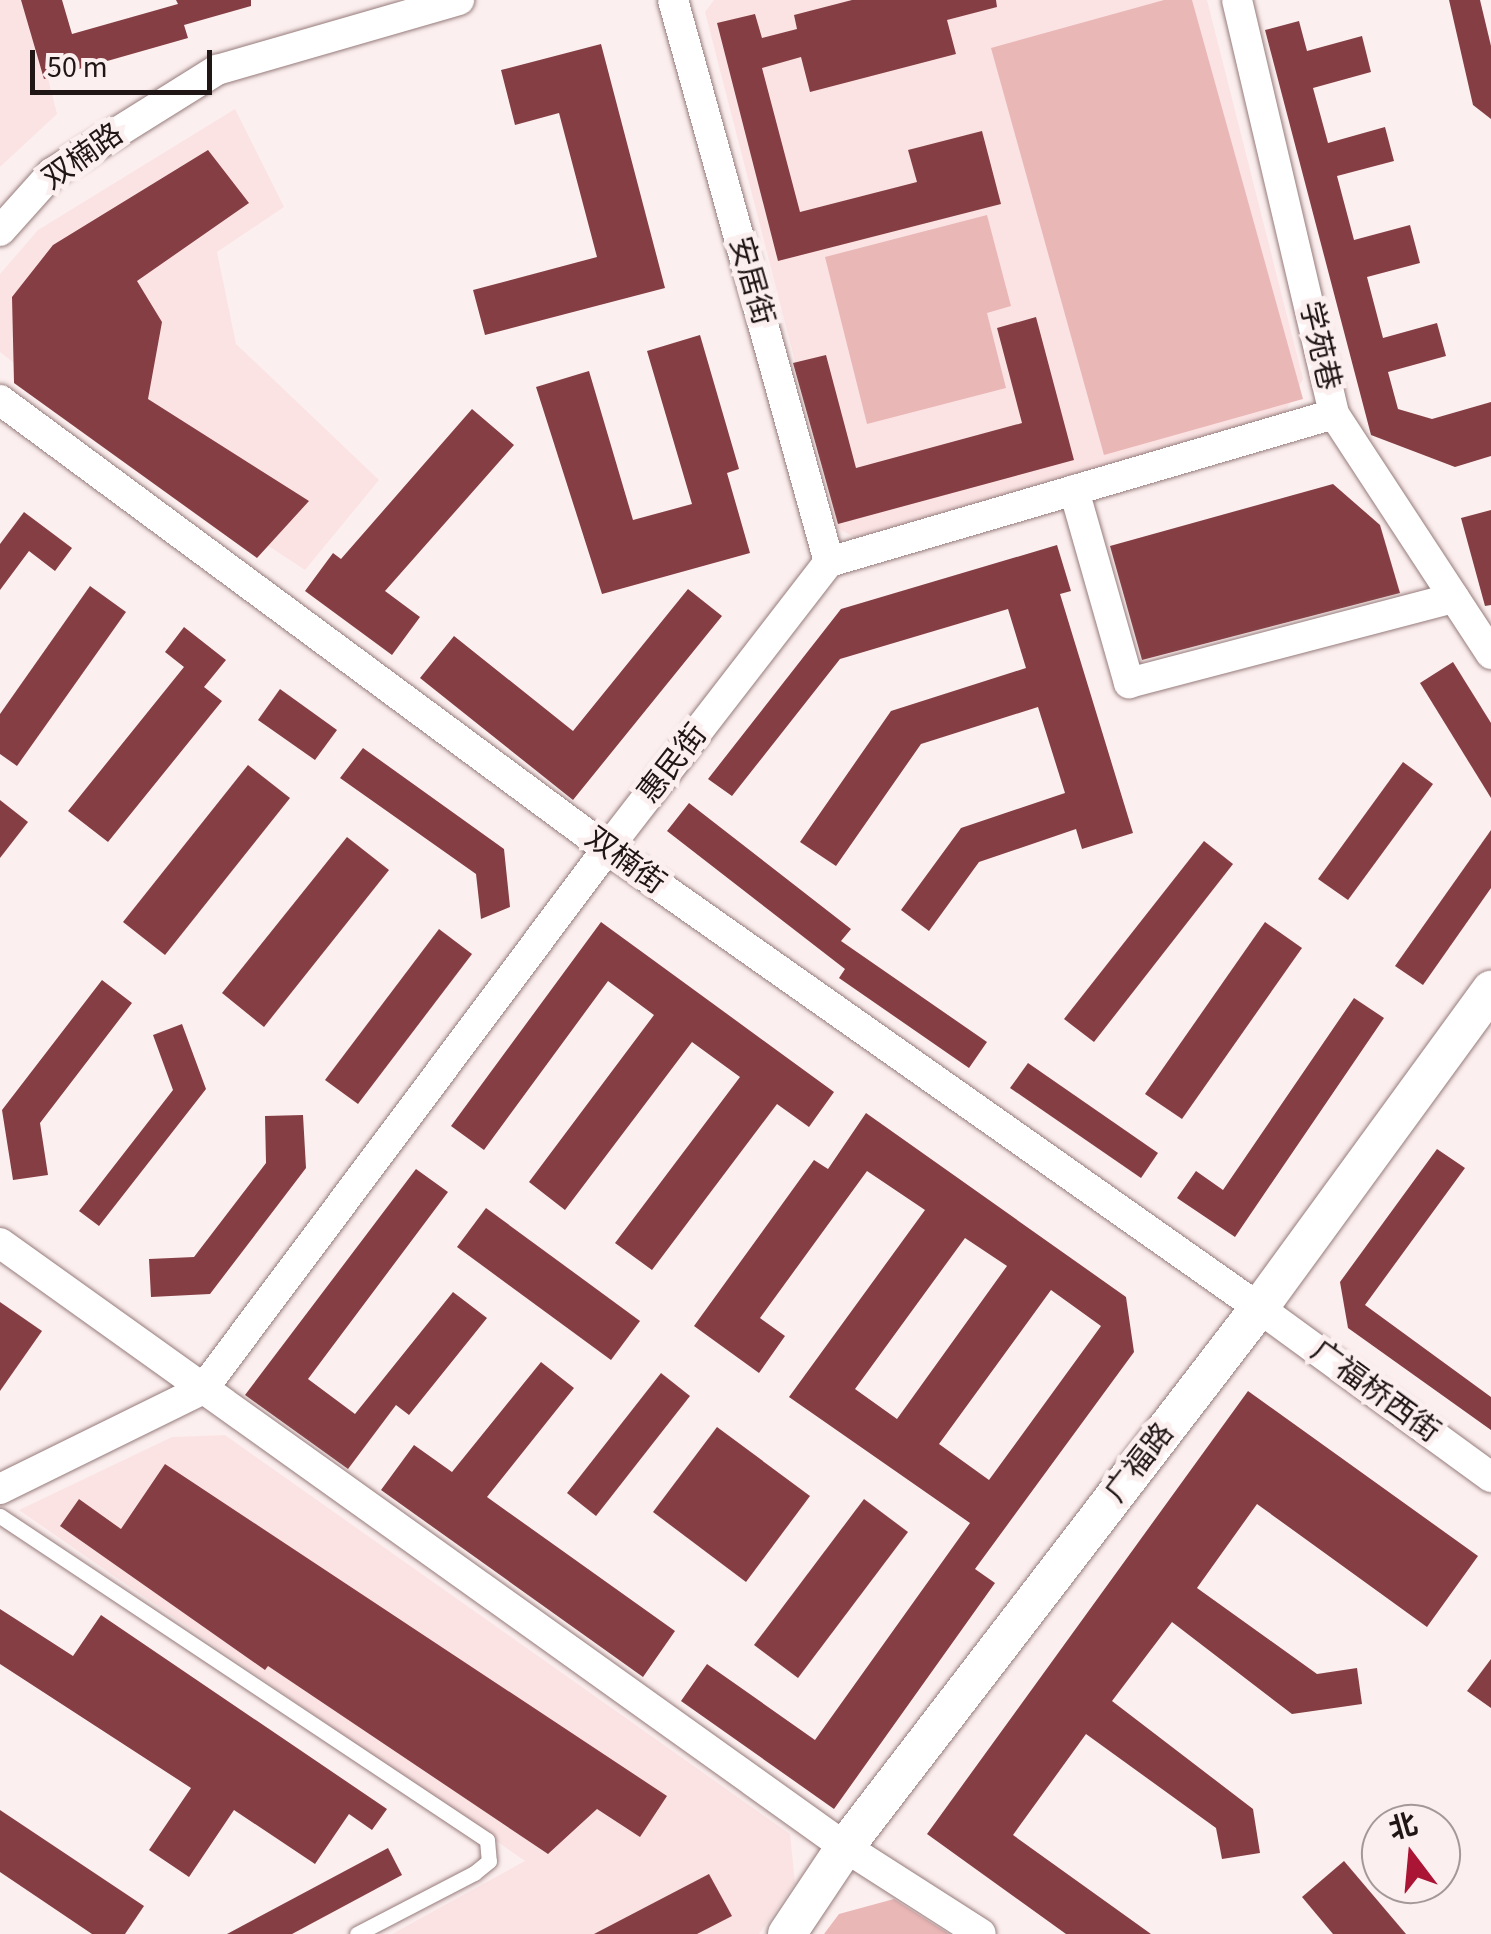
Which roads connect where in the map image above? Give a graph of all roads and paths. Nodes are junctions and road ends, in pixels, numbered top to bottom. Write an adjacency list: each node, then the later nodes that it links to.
1 (459, 0): 4 (street, 双楠路)
2 (673, 0): 8 (street, 安居街)
3 (1237, 0): 6 (street, 学苑巷)
4 (0, 231)
5 (0, 400): 11 (street, 双楠街)
6 (1334, 414): 7 (street); 9 (street, 学苑巷)
7 (1074, 490): 8 (street); 9 (street)
8 (829, 562): 11 (street, 惠民街)
9 (1454, 598): 10 (street, 学苑巷)
10 (1491, 654)
11 (607, 849): 14 (street, 双楠街); 15 (street, 惠民街)
12 (1491, 990): 14 (street, 广福路)
13 (0, 1243): 15 (street)
14 (1259, 1308): 16 (street, 广福桥西街); 19 (street, 广福路)
15 (203, 1389): 17 (street); 19 (street)
16 (1491, 1477)
17 (0, 1489)
18 (0, 1516): 20 (lane)
19 (845, 1847): 21 (street, 广福路); 22 (street)
20 (357, 1934)
21 (787, 1934)
22 (981, 1934)

